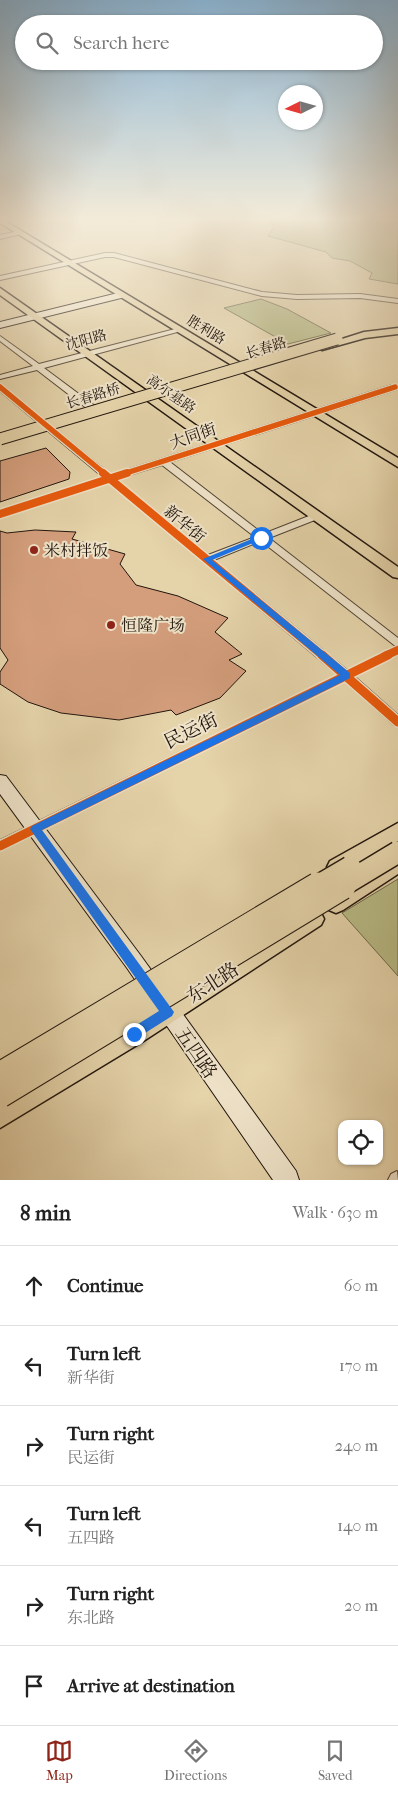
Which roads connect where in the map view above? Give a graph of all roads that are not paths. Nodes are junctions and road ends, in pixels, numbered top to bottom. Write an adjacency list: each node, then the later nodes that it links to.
1 (23, 273): 5 (street)
2 (90, 273): 7 (main road, 胜利路)
3 (92, 273): 17 (main road, 胜利路)
4 (183, 273): 8 (street)
5 (0, 278)
6 (0, 291): 9 (main road, 高尔基路)
7 (122, 295): 9 (main road); 12 (main road, 胜利路)
8 (398, 301)
9 (37, 316): 10 (main road); 15 (main road, 高尔基路)
10 (0, 325)
11 (398, 329): 14 (main road, 长春路); 17 (main road, 长春路)
12 (179, 330): 15 (street, 沈阳路); 17 (main road, 胜利路)
13 (0, 338): 16 (street)
14 (337, 338): 26 (main road, 长春路桥, bridge)
15 (88, 353): 16 (street, 沈阳路); 21 (main road, 高尔基路)
16 (38, 366): 18 (street, 沈阳路); 22 (street)
17 (245, 366): 21 (main road, 长春路); 23 (main road, 胜利路)
18 (0, 377)
19 (0, 387): 24 (street, 新华街)
20 (395, 387): 23 (street, 大同街)
21 (147, 395): 22 (main road, 长春路); 24 (main road, 长春路); 28 (main road, 高尔基路)
22 (92, 408): 24 (main road, 长春路)
23 (317, 411): 28 (street, 大同街); 29 (main road, 胜利路); 31 (main road, 胜利路)
24 (46, 425): 25 (main road, 长春路); 27 (main road, 长春路); 32 (street, 新华街)
25 (0, 435)
26 (0, 439)
27 (0, 443)
28 (214, 443): 30 (street, 大同街); 34 (main road, 高尔基路)
29 (398, 454)
30 (163, 461): 32 (street, 大同街); 35 (street)
31 (398, 463)
32 (110, 479): 33 (street, 大同街); 36 (street, 新华街)
33 (0, 514)
34 (317, 516): 35 (street); 37 (main road, 高尔基路)
35 (261, 538): 36 (street); 38 (street)
36 (207, 559): 40 (street, 新华街)
37 (398, 574)
38 (398, 643)
39 (398, 650): 40 (street, 民运街)
40 (347, 676): 41 (street, 新华街); 43 (street, 民运街)
41 (398, 722)
42 (0, 781): 43 (main road, 五四路)
43 (35, 829): 46 (street, 民运街); 49 (main road, 五四路)
44 (398, 831): 49 (main road, 东北路)
45 (398, 838): 52 (highway, 东北路, bridge)
46 (0, 846)
47 (398, 852): 53 (highway, 东北路, bridge)
48 (398, 864): 50 (main road, 东北路)
49 (145, 981): 50 (main road, 五四路); 51 (main road, 东北路)
50 (168, 1012): 54 (main road, 东北路); 55 (main road, 五四路)
51 (0, 1063)
52 (0, 1076)
53 (0, 1094)
54 (0, 1115)
55 (287, 1180)

